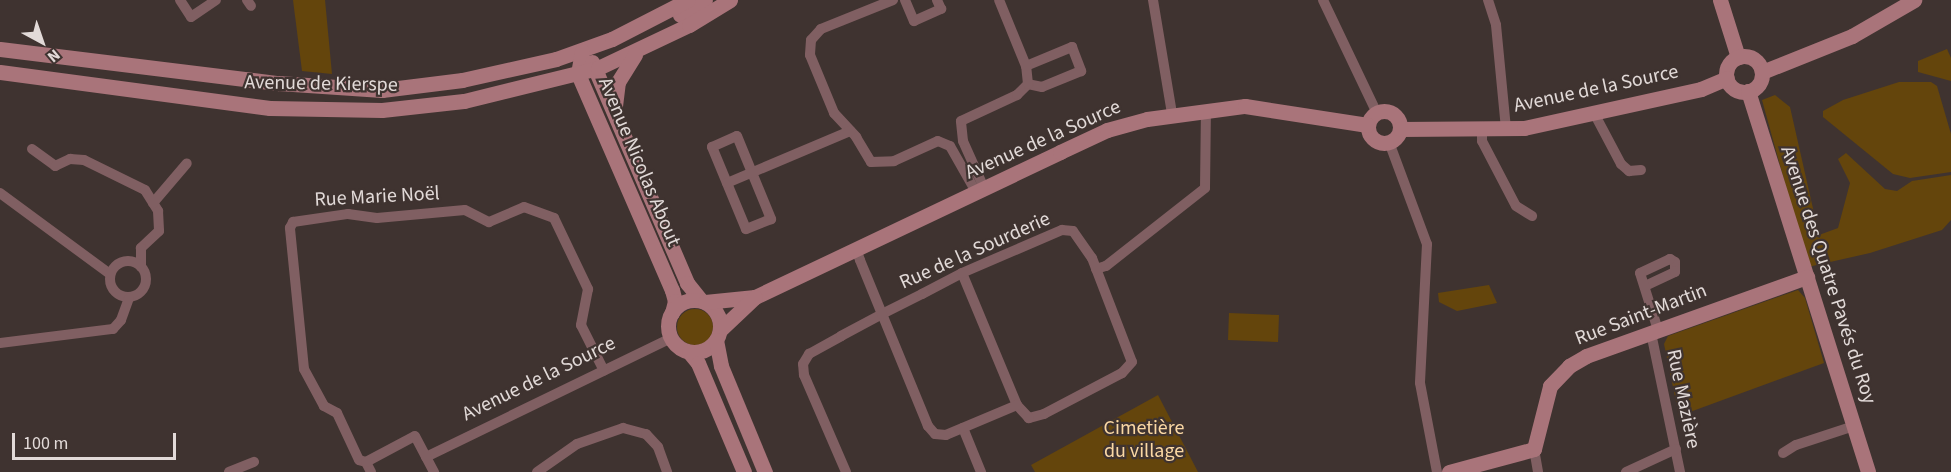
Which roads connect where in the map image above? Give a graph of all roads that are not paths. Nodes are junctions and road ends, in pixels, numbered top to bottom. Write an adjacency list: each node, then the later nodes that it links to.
1 (180, 0): 2 (street)
2 (216, 0)
3 (688, 0): 19 (main road, Avenue de Kierspe)
4 (705, 0): 19 (main road)
5 (730, 0): 16 (main road, Avenue de Kierspe)
6 (892, 0): 36 (street)
7 (905, 0): 8 (street)
8 (937, 0)
9 (999, 0): 21 (street)
10 (1153, 0): 31 (street)
11 (1323, 0): 32 (street)
12 (1488, 0): 35 (street)
13 (1720, 0): 17 (main road)
14 (1914, 0): 23 (main road)
15 (0, 49): 20 (main road, Avenue de Kierspe)
16 (640, 49): 19 (main road, Avenue de Kierspe); 28 (main road)
17 (1738, 57): 23 (main road); 25 (main road)
18 (0, 59): 20 (main road)
19 (590, 60): 20 (main road, Avenue de Kierspe); 24 (main road, Avenue de Kierspe); 24 (main road, Avenue Nicolas About); 28 (main road, Avenue Nicolas About)
20 (93, 61)
21 (1026, 66): 26 (street); 26 (street)
22 (0, 72): 24 (main road, Avenue de Kierspe)
23 (1762, 72): 27 (main road)
24 (578, 74): 59 (main road, Avenue Nicolas About)
25 (1727, 78): 27 (main road); 30 (main road, Avenue de la Source)
26 (1028, 84): 37 (street)
27 (1748, 91): 54 (main road, Avenue des Quatre Pavés du Roy)
28 (615, 109): 58 (main road, Avenue Nicolas About)
29 (1206, 111): 31 (main road, Avenue de la Source); 32 (main road, Avenue de la Source); 51 (street)
30 (1594, 113): 35 (main road, Avenue de la Source); 42 (street)
31 (1172, 114): 45 (main road, Avenue de la Source)
32 (1372, 119): 33 (main road); 38 (main road)
33 (1400, 129): 34 (main road, Avenue de la Source); 38 (main road)
34 (1482, 129): 35 (main road, Avenue de la Source); 48 (street)
35 (1506, 129)
36 (850, 131): 39 (street); 43 (street)
37 (963, 141): 39 (street); 45 (street)
38 (1389, 142): 85 (street)
39 (950, 146): 45 (street)
40 (32, 148): 47 (street)
41 (187, 164): 47 (street)
42 (1641, 170)
43 (752, 172): 44 (street); 44 (street); 44 (street)
44 (727, 183)
45 (980, 190): 49 (main road, Avenue de la Source)
46 (0, 193): 53 (street)
47 (153, 203): 50 (street)
48 (1532, 216)
49 (856, 249): 56 (main road, Avenue de la Source); 60 (street)
50 (141, 267): 53 (street); 57 (street)
51 (1096, 269): 52 (street, Rue de la Sourderie); 67 (street)
52 (962, 273): 60 (street, Rue de la Sourderie); 67 (street)
53 (110, 274): 57 (street)
54 (1807, 277): 61 (main road, Rue Saint-Martin); 68 (main road, Avenue des Quatre Pavés du Roy)
55 (1645, 286): 61 (street, Rue Mazière)
56 (755, 297): 58 (main road, Avenue de la Source); 62 (main road, Avenue de la Source)
57 (129, 298): 64 (street)
58 (703, 301): 59 (main road); 62 (main road, Avenue Nicolas About)
59 (672, 313): 63 (main road, Avenue Nicolas About)
60 (882, 314): 69 (street); 83 (street, Rue de la Sourderie)
61 (1655, 331): 70 (main road, Rue Saint-Martin); 71 (street, Rue Mazière)
62 (718, 335): 65 (main road); 82 (main road, Avenue Nicolas About)
63 (671, 338): 65 (main road); 66 (street, Avenue de la Source)
64 (0, 343)
65 (688, 352): 81 (main road)
66 (604, 371): 73 (street, Avenue de la Source); 75 (street, Rue Marie Noël)
67 (1017, 405): 69 (street)
68 (1854, 426): 72 (street); 90 (main road, Avenue des Quatre Pavés du Roy)
69 (963, 428): 84 (street)
70 (1534, 449): 86 (main road); 87 (street)
71 (1676, 449): 88 (street); 89 (street, Rue Mazière)
72 (1783, 453)
73 (426, 457): 75 (street); 78 (street)
74 (254, 462): 77 (street)
75 (368, 467)
76 (550, 468): 79 (street); 80 (street)
77 (229, 472)
78 (434, 472)
79 (537, 472)
80 (668, 472)
81 (744, 472)
82 (765, 472)
83 (846, 472)
84 (981, 472)
85 (1437, 472)
86 (1449, 472)
87 (1538, 472)
88 (1626, 472)
89 (1680, 472)
90 (1868, 472)

